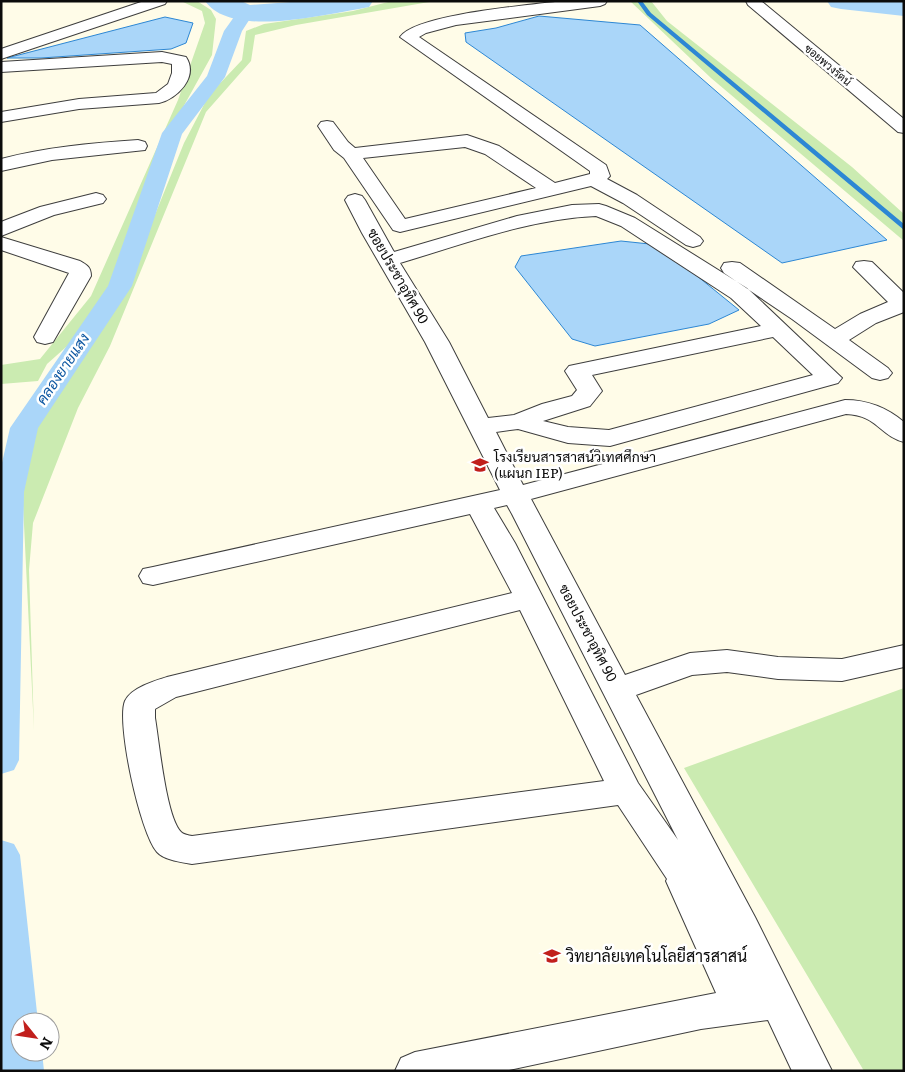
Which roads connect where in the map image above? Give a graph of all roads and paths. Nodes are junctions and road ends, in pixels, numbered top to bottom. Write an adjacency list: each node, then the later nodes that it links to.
1 (128, 1): 5 (street)
2 (600, 1): 14 (street)
3 (753, 2): 10 (street, ซอยพวงรัตน์)
4 (154, 4): 6 (street)
5 (1, 43)
6 (1, 54)
7 (1, 67): 8 (street)
8 (1, 117)
9 (327, 126): 12 (street)
10 (904, 128)
11 (138, 146): 13 (street)
12 (351, 154): 15 (street); 18 (street)
13 (1, 165)
14 (594, 180): 15 (street); 27 (street)
15 (551, 189): 18 (street)
16 (96, 199): 19 (street)
17 (356, 200): 20 (street, ซอยประชาอุทิศ 90)
18 (400, 226): 20 (street)
19 (1, 230)
20 (372, 233): 22 (street, ซอยประชาอุทิศ 90)
21 (1, 243): 26 (street)
22 (388, 260): 25 (street); 30 (street, ซอยประชาอุทิศ 90)
23 (864, 267): 24 (street)
24 (904, 305): 27 (street)
25 (778, 329): 29 (street); 29 (street)
26 (45, 336)
27 (834, 339): 28 (street)
28 (880, 373)
29 (518, 422): 30 (street)
30 (480, 426): 32 (street, ซอยประชาอุทิศ 90)
31 (904, 435): 32 (street)
32 (516, 494): 33 (street); 37 (street, ซอยประชาอุทิศ 90)
33 (478, 504): 34 (street); 35 (street)
34 (153, 576)
35 (528, 598): 38 (street); 38 (street)
36 (904, 656): 37 (street)
37 (618, 689): 40 (street, ซอยประชาอุทิศ 90)
38 (626, 791): 39 (street)
39 (677, 866): 40 (street); 41 (street)
40 (742, 928): 41 (street, ซอยประชาอุทิศ 90)
41 (760, 1004): 42 (street); 43 (street, ซอยประชาอุทิศ 90)
42 (415, 1071)
43 (812, 1071)

